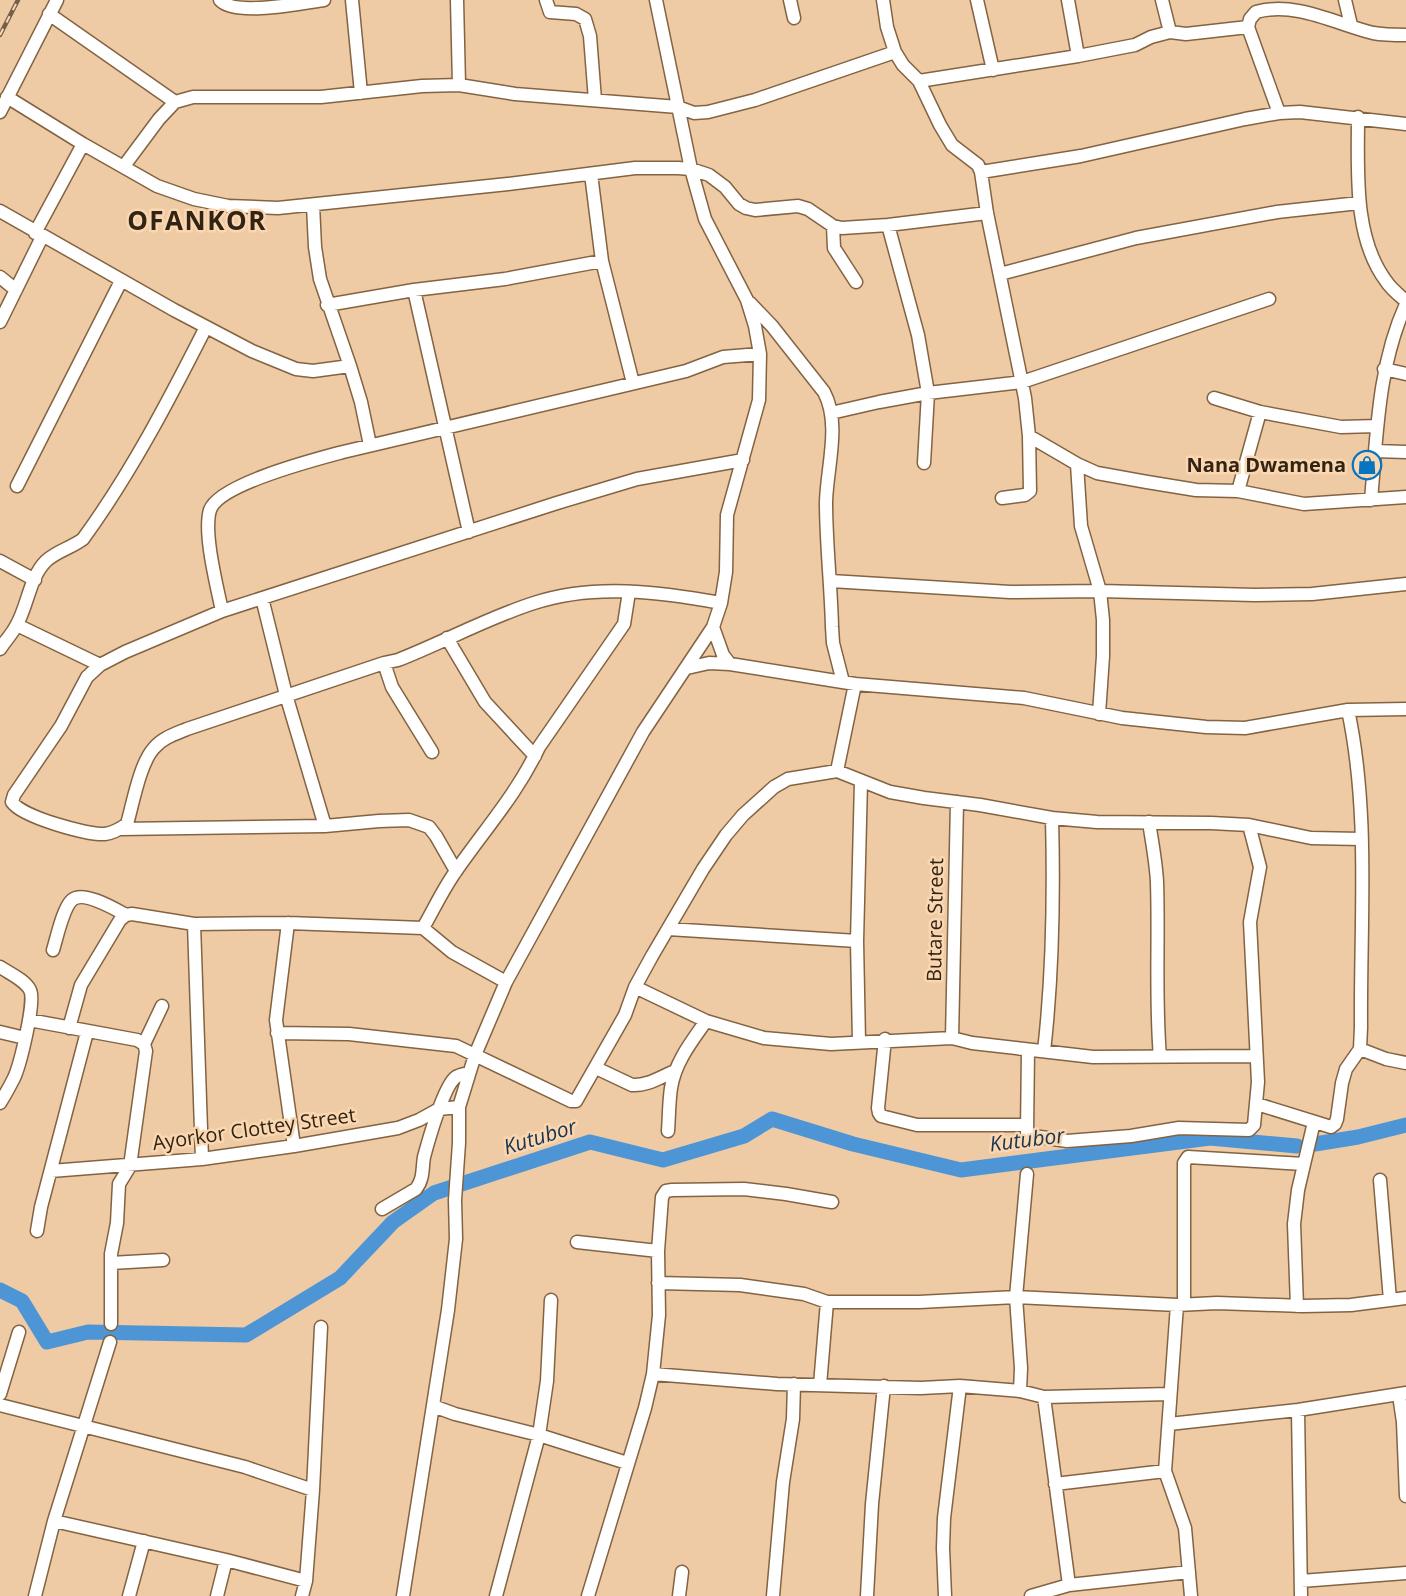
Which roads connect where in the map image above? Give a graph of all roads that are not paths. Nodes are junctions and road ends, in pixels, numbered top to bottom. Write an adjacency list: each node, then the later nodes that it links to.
1 (57, 0): 15 (street)
2 (220, 0): 3 (street)
3 (324, 0)
4 (352, 0): 26 (street)
5 (457, 0): 25 (street)
6 (546, 0): 28 (street)
7 (656, 0): 30 (street)
8 (790, 0): 16 (street)
9 (883, 0): 21 (street)
10 (977, 0): 23 (street)
11 (1068, 0): 22 (street)
12 (1162, 0): 19 (street)
13 (1345, 0): 17 (street)
14 (1255, 6): 17 (street); 18 (street)
15 (49, 14): 27 (street); 29 (street)
16 (794, 18)
17 (1351, 25): 20 (street)
18 (1248, 27): 19 (street); 32 (street)
19 (1170, 32): 22 (street)
20 (1406, 35)
21 (895, 52): 24 (street); 30 (street)
22 (1078, 57): 23 (street)
23 (993, 70): 24 (street)
24 (919, 81): 38 (street)
25 (459, 85): 26 (street); 28 (street)
26 (361, 93): 29 (street)
27 (7, 97): 31 (street); 35 (street)
28 (595, 100): 30 (street)
29 (175, 102): 36 (street)
30 (678, 107): 37 (street)
31 (0, 112)
32 (1279, 113): 33 (street); 38 (street)
33 (1358, 117): 34 (street); 40 (street)
34 (1406, 124)
35 (83, 144): 36 (street); 46 (street)
36 (124, 166): 41 (street)
37 (691, 169): 39 (street); 45 (street); 55 (street)
38 (981, 172): 43 (street)
39 (591, 174): 41 (street); 47 (street)
40 (1359, 203): 48 (street); 56 (street)
41 (313, 205): 57 (street)
42 (0, 212): 46 (street)
43 (987, 213): 44 (street); 48 (street)
44 (888, 225): 45 (street); 66 (street)
45 (833, 226): 51 (street)
46 (38, 235): 50 (street); 52 (street)
47 (602, 261): 53 (street); 65 (street)
48 (1000, 274): 64 (street)
49 (0, 277): 52 (street)
50 (121, 281): 59 (street); 79 (street)
51 (856, 282)
52 (16, 290): 58 (street)
53 (414, 290): 57 (street); 71 (street)
54 (1269, 299): 64 (street)
55 (747, 300): 60 (street); 69 (street)
56 (1406, 303): 62 (street)
57 (327, 305): 61 (street)
58 (0, 322)
59 (206, 327): 61 (street); 86 (street)
60 (760, 354): 65 (street); 76 (street)
61 (350, 366): 73 (street)
62 (1384, 369): 63 (street); 70 (street)
63 (1406, 374)
64 (1022, 382): 66 (street); 72 (street)
65 (633, 383): 71 (street)
66 (928, 393): 69 (street); 77 (street)
67 (1214, 398): 68 (street)
68 (1260, 412): 70 (street); 80 (street)
69 (831, 413): 87 (street)
70 (1377, 426): 74 (street)
71 (445, 429): 73 (street); 84 (street)
72 (1029, 436): 78 (street); 82 (street)
73 (370, 446): 93 (street)
74 (1375, 451): 75 (street); 83 (street)
75 (1406, 452)
76 (743, 460): 84 (street); 92 (street)
77 (924, 463)
78 (1077, 464): 80 (street); 89 (street)
79 (17, 486)
80 (1238, 491): 83 (street)
81 (1406, 497): 83 (street)
82 (1002, 498)
83 (1371, 500)
84 (470, 532): 91 (street)
85 (0, 561): 86 (street)
86 (35, 580): 94 (street)
87 (831, 581): 89 (street); 102 (street)
88 (1406, 584): 89 (street)
89 (1100, 591): 106 (street)
90 (629, 592): 92 (street); 96 (street); 108 (street)
91 (262, 598): 93 (street); 103 (street)
92 (721, 603): 95 (street)
93 (222, 611): 100 (street)
94 (17, 625): 97 (street); 100 (street)
95 (713, 627): 99 (street); 101 (street)
96 (447, 638): 98 (street); 108 (street)
97 (0, 650)
98 (384, 663): 103 (street); 107 (street)
99 (730, 664): 101 (street); 102 (street)
100 (100, 665): 116 (street)
101 (687, 668): 127 (street)
102 (849, 683): 106 (street); 109 (street)
103 (286, 695): 115 (street); 116 (street)
104 (1406, 709): 105 (street)
105 (1348, 710): 106 (street); 117 (street)
106 (1099, 714)
107 (432, 752)
108 (535, 756): 118 (street)
109 (837, 771): 110 (street); 123 (street)
110 (861, 781): 111 (street); 124 (street)
111 (957, 802): 112 (street); 137 (street, Butare Street)
112 (1052, 818): 113 (street); 143 (street)
113 (1149, 822): 114 (street); 146 (street)
114 (1249, 825): 117 (street); 145 (street)
115 (326, 826): 116 (street); 118 (street)
116 (120, 829)
117 (1361, 839): 141 (street)
118 (456, 871): 122 (street)
119 (126, 915): 121 (street); 125 (street); 132 (street)
120 (288, 923): 121 (street); 122 (street); 135 (street)
121 (194, 924): 159 (street)
122 (423, 928): 127 (street)
123 (668, 929): 124 (street); 128 (street)
124 (857, 941): 139 (street)
125 (53, 950)
126 (0, 967): 130 (street)
127 (506, 982): 144 (street)
128 (635, 987): 131 (street); 148 (street)
129 (162, 1006): 140 (street)
130 (29, 1020): 132 (street); 136 (street)
131 (706, 1021): 139 (street); 149 (street)
132 (69, 1028): 134 (street)
133 (0, 1032): 136 (street)
134 (87, 1032): 140 (street); 162 (street)
135 (277, 1033): 144 (street); 158 (street)
136 (25, 1038): 151 (street)
137 (952, 1038): 138 (street); 142 (street)
138 (885, 1040): 139 (street); 157 (street)
139 (859, 1042)
140 (144, 1044): 161 (street)
141 (1360, 1049): 147 (street); 155 (street)
142 (1028, 1050): 143 (street); 157 (street)
143 (1044, 1051): 146 (street)
144 (475, 1054): 148 (street); 150 (street)
145 (1256, 1056): 146 (street); 152 (street)
146 (1160, 1057)
147 (1406, 1063)
148 (596, 1068): 149 (street)
149 (675, 1071): 156 (street)
150 (470, 1073): 153 (street); 154 (street)
151 (0, 1103)
152 (1257, 1104): 155 (street); 157 (street)
153 (459, 1107): 154 (street, Ayorkor Clottey Street); 195 (street)
154 (439, 1109): 158 (street, Ayorkor Clottey Street); 166 (street)
155 (1314, 1122): 160 (street)
156 (668, 1131)
157 (1027, 1134)
158 (294, 1146): 159 (street, Ayorkor Clottey Street)
159 (202, 1159): 161 (street, Ayorkor Clottey Street)
160 (1304, 1164): 178 (street); 179 (street)
161 (130, 1166): 162 (street, Ayorkor Clottey Street); 171 (street)
162 (51, 1171): 167 (street)
163 (1027, 1174): 173 (street)
164 (1380, 1180): 176 (street)
165 (832, 1202): 169 (street)
166 (382, 1209)
167 (37, 1231)
168 (577, 1242): 169 (street)
169 (658, 1251): 172 (street)
170 (163, 1260): 171 (street)
171 (111, 1263): 180 (street)
172 (658, 1283): 177 (street); 184 (street)
173 (1016, 1297): 177 (street); 178 (street); 189 (street)
174 (1406, 1299): 176 (street)
175 (551, 1300): 199 (street)
176 (1390, 1300): 179 (street)
177 (827, 1302): 186 (street)
178 (1180, 1304): 179 (street); 191 (street)
179 (1297, 1306)
180 (111, 1324)
181 (321, 1328): 203 (street)
182 (18, 1332): 190 (street)
183 (110, 1342): 198 (street)
184 (653, 1374): 185 (street); 200 (street)
185 (794, 1384): 186 (street); 222 (street)
186 (820, 1385): 187 (street)
187 (884, 1386): 188 (street); 223 (street)
188 (960, 1386): 189 (street); 224 (street)
189 (1020, 1390): 193 (street)
190 (0, 1394)
191 (1170, 1394): 193 (street); 197 (street)
192 (1402, 1394): 196 (street); 204 (street)
193 (1044, 1397): 202 (street)
194 (0, 1405): 198 (street)
195 (434, 1406): 199 (street); 218 (street)
196 (1298, 1410): 197 (street); 212 (street)
197 (1169, 1424): 201 (street)
198 (83, 1427): 203 (street); 205 (street)
199 (538, 1435): 200 (street); 219 (street)
200 (627, 1463): 220 (street)
201 (1166, 1471): 202 (street); 209 (street)
202 (1055, 1484): 213 (street)
203 (313, 1490): 211 (street)
204 (1406, 1496)
205 (54, 1521): 206 (street); 214 (street)
206 (144, 1541): 207 (street); 215 (street)
207 (226, 1560): 211 (street); 216 (street)
208 (682, 1572): 221 (street)
209 (1189, 1572): 213 (street); 226 (street)
210 (1406, 1573): 212 (street)
211 (306, 1581): 217 (street)
212 (1301, 1581): 227 (street)
213 (1069, 1585): 225 (street)
214 (35, 1596)
215 (129, 1596)
216 (217, 1596)
217 (302, 1596)
218 (403, 1596)
219 (496, 1596)
220 (589, 1596)
221 (679, 1596)
222 (773, 1596)
223 (867, 1596)
224 (945, 1596)
225 (1031, 1596)
226 (1191, 1596)
227 (1301, 1596)

